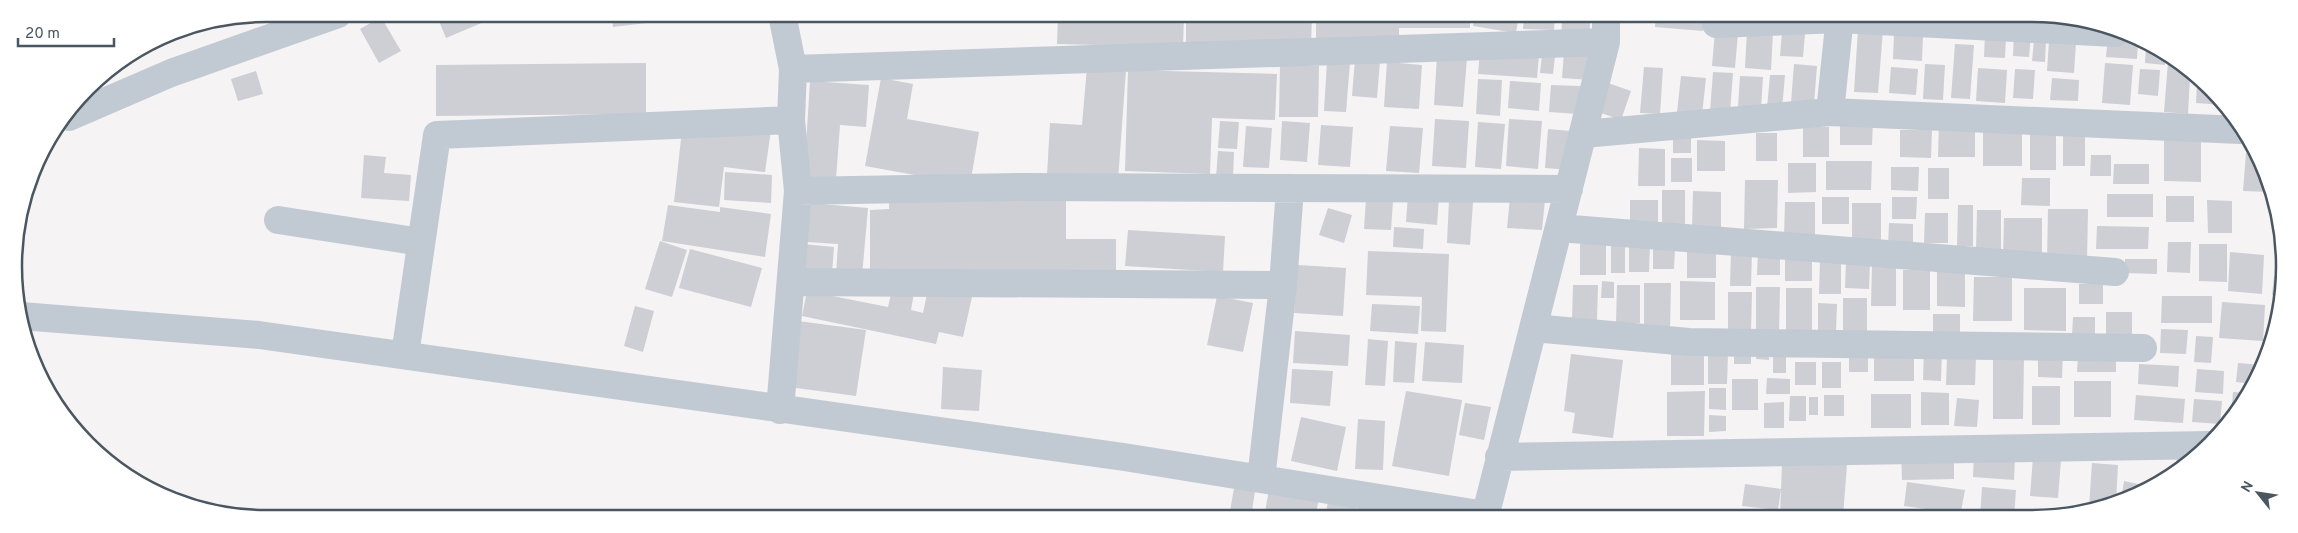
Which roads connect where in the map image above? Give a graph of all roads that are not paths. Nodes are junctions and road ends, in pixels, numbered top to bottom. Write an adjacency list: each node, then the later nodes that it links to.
1 (315, 22): 12 (street)
2 (783, 22): 10 (street)
3 (1606, 22): 9 (street)
4 (1751, 22): 7 (street)
5 (1839, 22): 11 (street)
6 (1926, 22): 8 (street)
7 (1716, 24)
8 (2099, 32)
9 (1606, 42): 10 (street); 15 (street)
10 (792, 69): 13 (street)
11 (1830, 112): 14 (street); 15 (street)
12 (77, 114)
13 (791, 120): 18 (street); 21 (street)
14 (2233, 130)
15 (1582, 134): 17 (street)
16 (1290, 188): 17 (street); 18 (street); 24 (street)
17 (1568, 189): 20 (street)
18 (798, 191): 23 (street)
19 (278, 220): 21 (street)
20 (1559, 228): 22 (street); 26 (street)
21 (421, 242): 28 (street)
22 (2115, 272)
23 (792, 282): 24 (street); 29 (street)
24 (1283, 285): 32 (street)
25 (28, 317): 28 (street)
26 (1533, 328): 27 (street); 31 (street)
27 (2143, 348)
28 (405, 355): 29 (street)
29 (780, 410): 32 (street)
30 (2197, 445): 31 (street)
31 (1500, 458): 34 (street)
32 (1261, 479): 33 (street)
33 (1449, 510)
34 (1487, 510)

